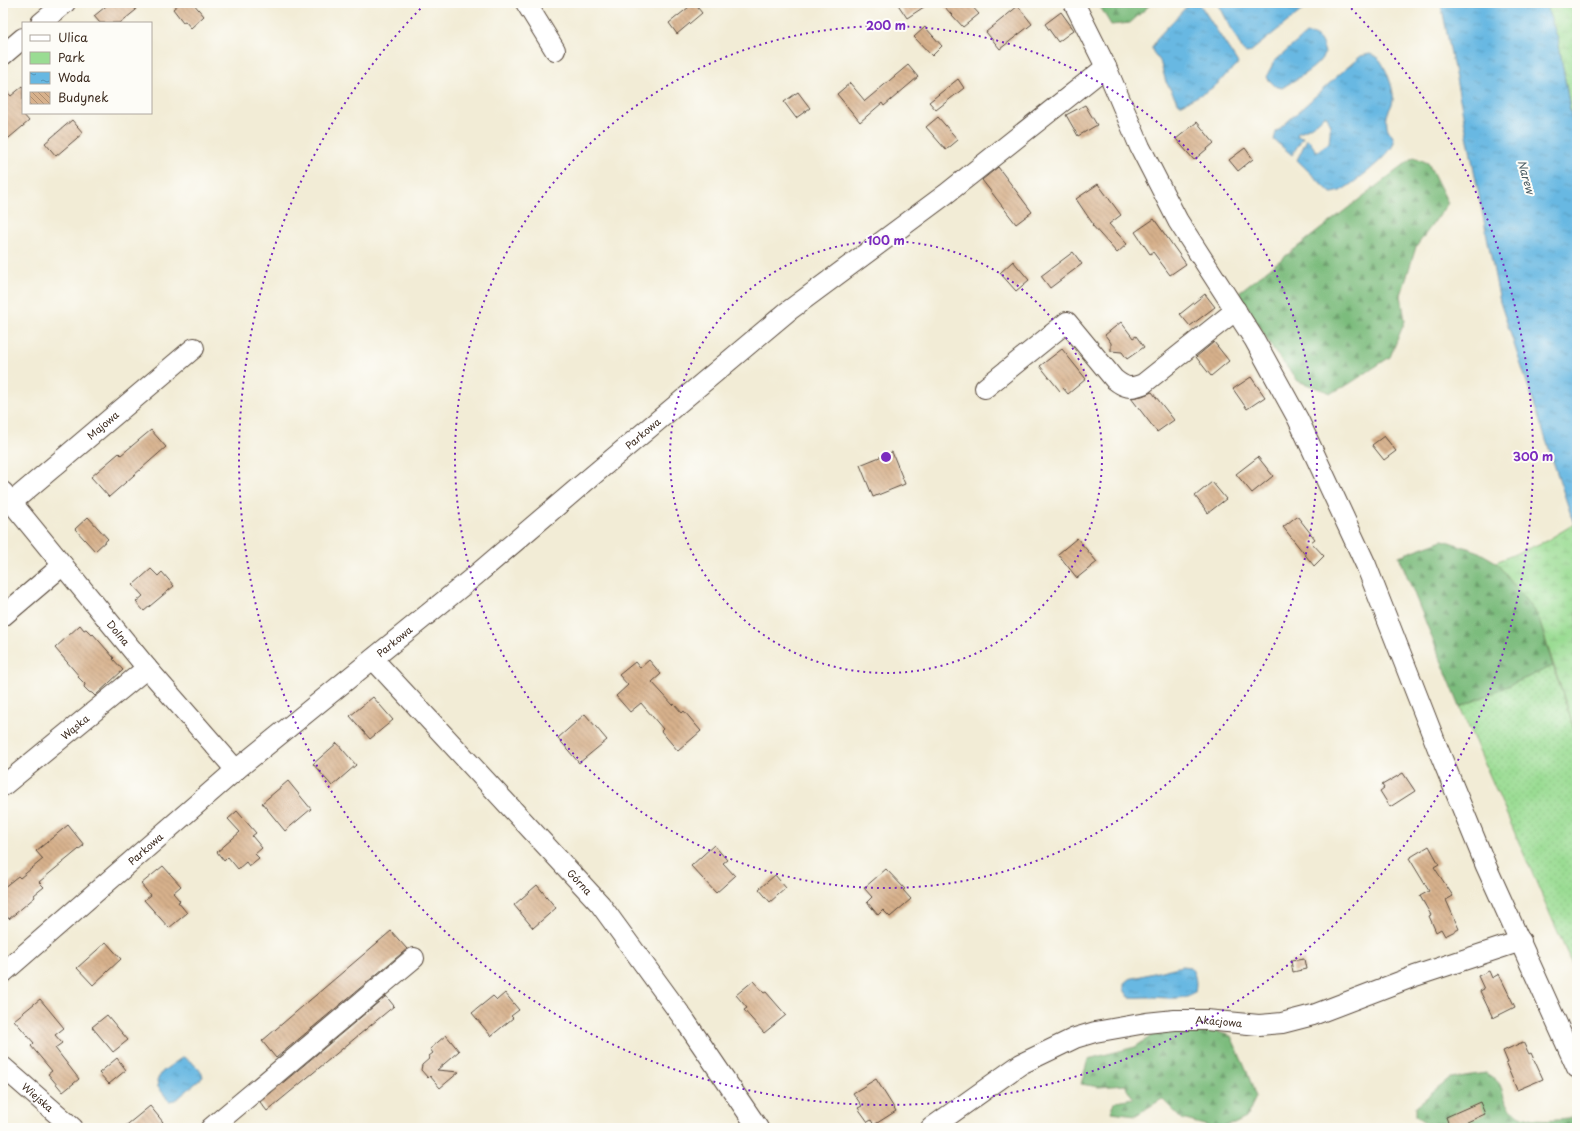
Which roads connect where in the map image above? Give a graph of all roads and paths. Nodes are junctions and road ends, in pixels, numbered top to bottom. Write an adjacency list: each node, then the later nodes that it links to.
1 (65, 3): 4 (street)
2 (526, 3): 6 (street)
3 (1074, 3): 8 (street)
4 (42, 22)
5 (22, 39): 7 (street)
6 (555, 50)
7 (3, 55)
8 (1106, 67): 9 (street); 15 (street, Parkowa)
9 (1236, 310): 11 (street); 19 (street)
10 (194, 348): 12 (street, Majowa)
11 (985, 388)
12 (7, 497): 13 (street, Dolna)
13 (63, 565): 14 (street); 16 (street, Dolna)
14 (3, 616)
15 (373, 659): 17 (street, Parkowa); 26 (street, Górna)
16 (147, 668): 17 (street, Dolna); 18 (street, Wąska)
17 (236, 770): 21 (street, Parkowa)
18 (3, 786)
19 (1520, 941): 23 (street); 27 (street, Akacjowa)
20 (414, 958): 25 (street)
21 (3, 973)
22 (3, 1067): 24 (street, Wiejska)
23 (1577, 1068)
24 (73, 1128)
25 (211, 1128)
26 (758, 1128)
27 (931, 1128)

